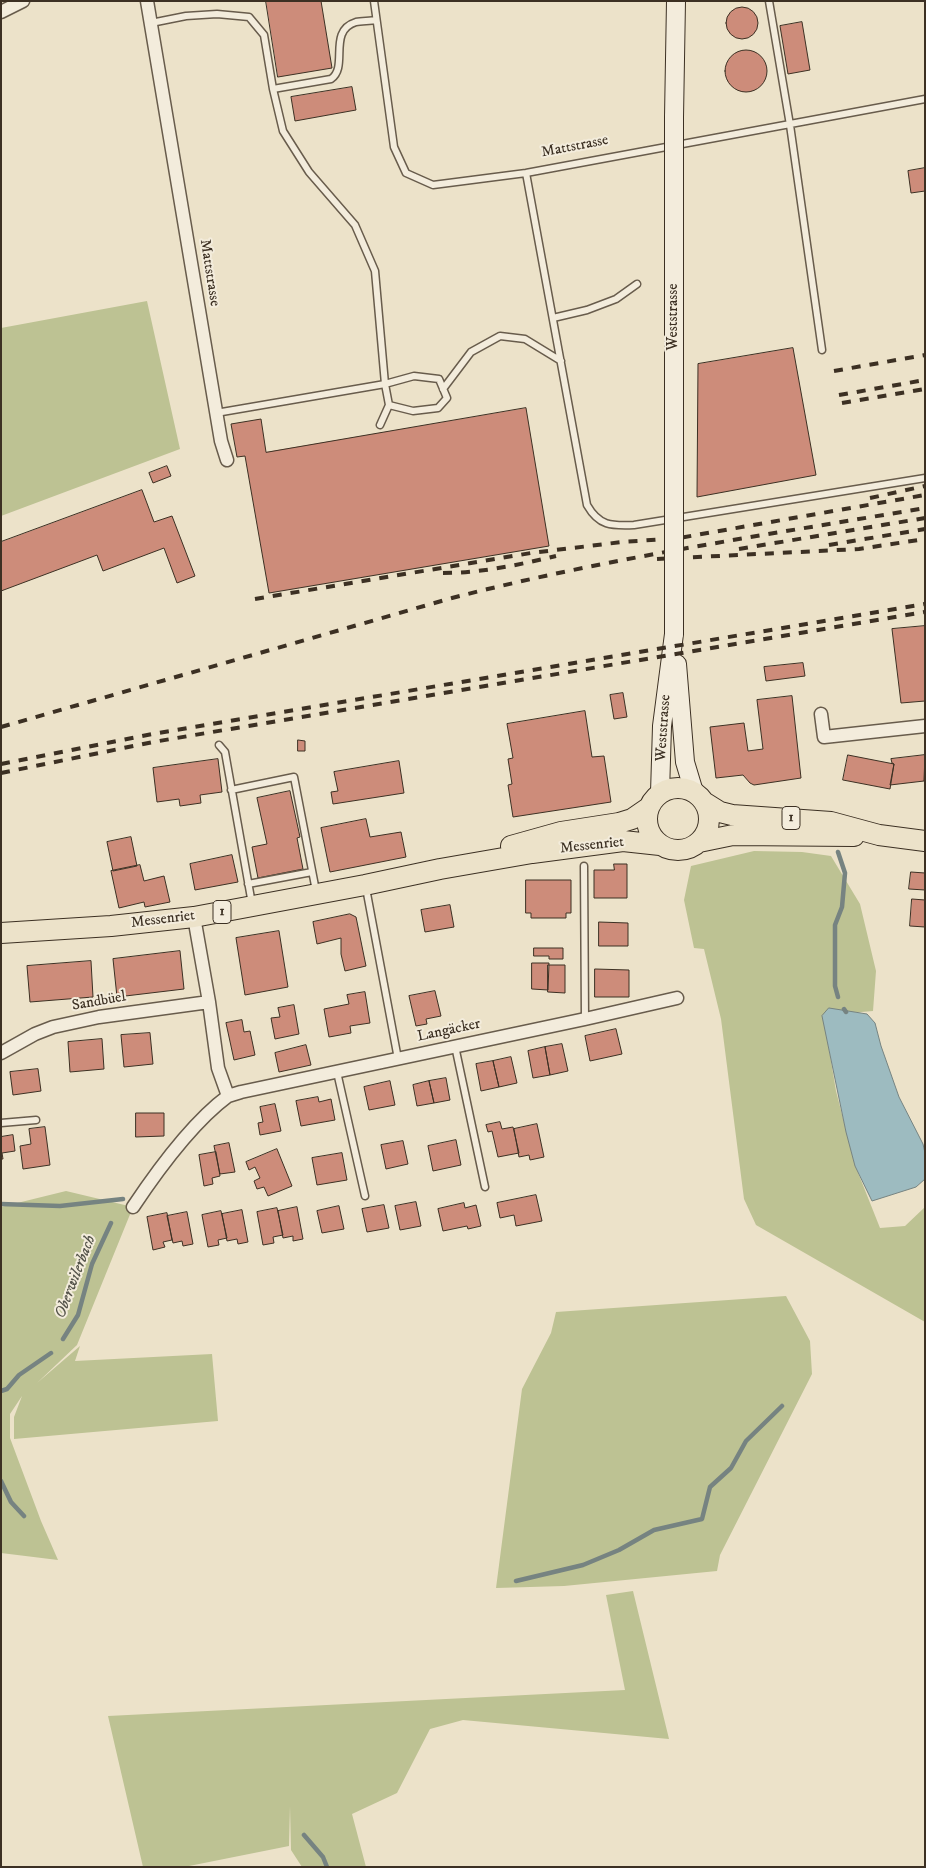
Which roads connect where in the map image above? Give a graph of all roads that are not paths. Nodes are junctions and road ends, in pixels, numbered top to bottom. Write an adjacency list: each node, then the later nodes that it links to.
1 (23, 1): 6 (street)
2 (147, 1): 8 (street, Mattstrasse)
3 (374, 1): 7 (lane, Mattstrasse)
4 (676, 1): 24 (main road, Weststrasse, bridge)
5 (769, 1): 11 (lane)
6 (1, 12)
7 (376, 20): 9 (lane); 12 (lane, Mattstrasse)
8 (151, 23): 9 (lane); 20 (street, Mattstrasse)
9 (273, 89): 17 (lane)
10 (925, 99): 11 (lane, Mattstrasse)
11 (790, 125): 12 (lane, Mattstrasse); 15 (lane)
12 (526, 173): 14 (lane)
13 (637, 284): 14 (lane)
14 (553, 318): 16 (lane)
15 (822, 350)
16 (561, 361): 18 (lane); 23 (lane)
17 (385, 384): 18 (lane); 19 (lane); 20 (lane)
18 (443, 389): 19 (lane)
19 (389, 405): 21 (lane)
20 (216, 413): 22 (street, Mattstrasse)
21 (380, 425)
22 (227, 460)
23 (925, 478)
24 (674, 634): 29 (main road, Weststrasse); 30 (main road, Weststrasse)
25 (821, 714): 26 (street)
26 (925, 726)
27 (219, 745): 28 (lane)
28 (231, 790): 37 (lane); 38 (lane)
29 (699, 797): 30 (main road, Messenriet); 31 (main road, 1); 33 (main road)
30 (654, 801): 34 (main road); 35 (main road, Messenriet / 1)
31 (879, 835): 32 (main road, 1); 33 (main road, 1)
32 (925, 841)
33 (698, 842): 34 (main road, Messenriet)
34 (660, 845): 35 (main road, Messenriet / 1)
35 (522, 849): 39 (main road, Messenriet / 1)
36 (584, 866): 46 (lane)
37 (312, 872): 38 (lane); 40 (lane)
38 (248, 884): 41 (lane)
39 (365, 885): 40 (main road, Messenriet / 1); 49 (lane)
40 (317, 894): 41 (main road, Messenriet / 1)
41 (252, 906): 42 (main road, Messenriet / 1)
42 (194, 917): 43 (main road, Messenriet / 1); 45 (street)
43 (1, 933)
44 (677, 998): 46 (street, Langäcker)
45 (209, 1002): 48 (street, Sandbüel); 51 (street)
46 (586, 1019): 47 (street, Langäcker)
47 (455, 1046): 49 (street, Langäcker); 54 (lane)
48 (1, 1053)
49 (398, 1059): 50 (street, Langäcker)
50 (337, 1072): 51 (street, Langäcker); 55 (lane)
51 (228, 1096): 56 (street, Langäcker)
52 (36, 1120): 53 (lane)
53 (1, 1123)
54 (485, 1187)
55 (365, 1196)
56 (133, 1208)

